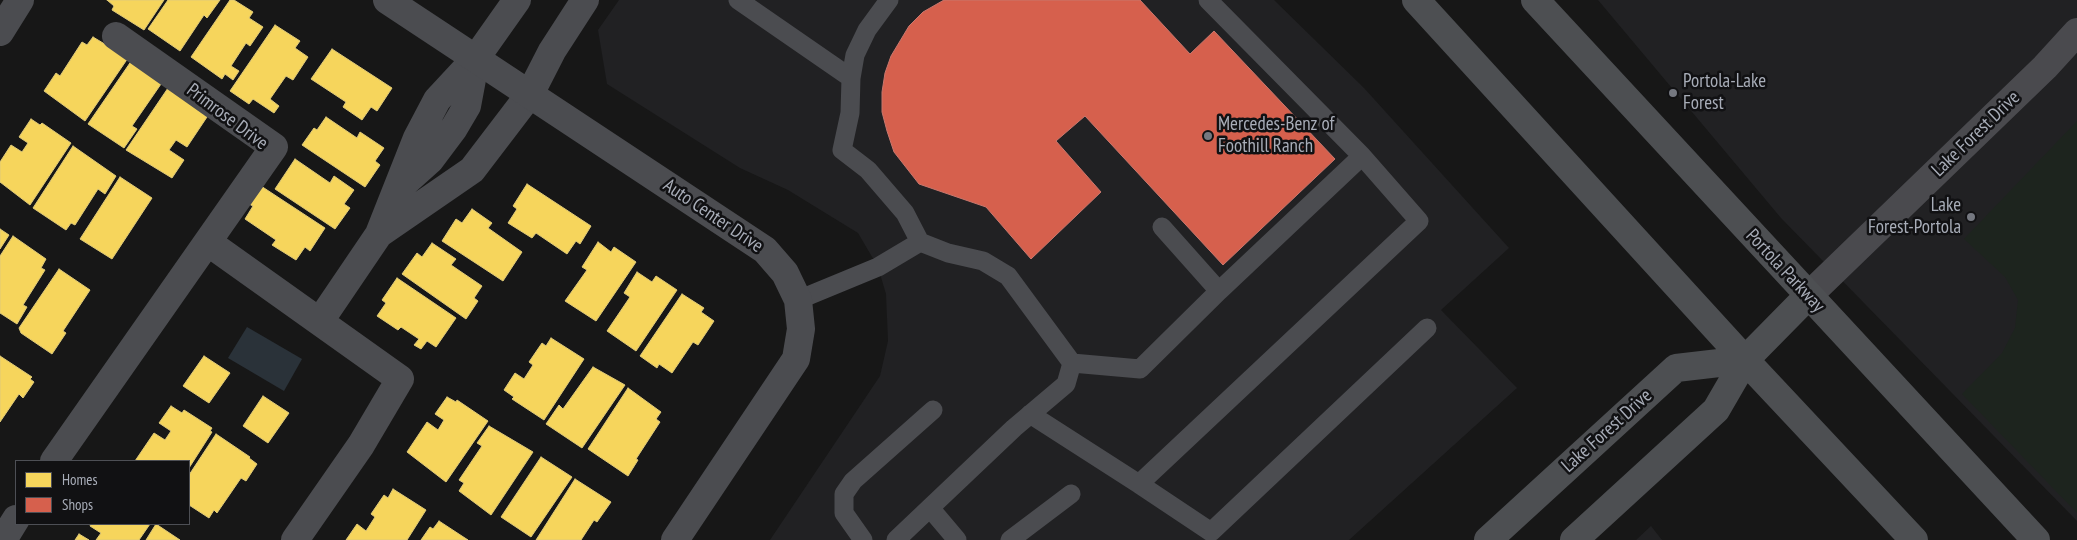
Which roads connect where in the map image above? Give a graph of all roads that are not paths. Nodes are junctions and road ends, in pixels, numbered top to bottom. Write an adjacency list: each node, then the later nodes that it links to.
1 (20, 0): 10 (street)
2 (387, 0): 13 (street, Auto Center Drive)
3 (517, 0): 13 (street)
4 (585, 0): 15 (street)
5 (738, 0): 14 (lane)
6 (889, 0): 14 (lane)
7 (1208, 0): 17 (lane)
8 (1416, 0): 28 (main road)
9 (1535, 0): 24 (main road, Portola Parkway)
10 (0, 32)
11 (2077, 32): 24 (main road, Lake Forest Drive)
12 (116, 36): 22 (street, Primrose Drive)
13 (476, 58): 15 (street, Auto Center Drive); 16 (street)
14 (851, 78): 21 (lane)
15 (530, 94): 18 (street); 25 (street, Auto Center Drive)
16 (422, 154): 18 (lane); 20 (street)
17 (1362, 156): 23 (lane); 33 (lane)
18 (456, 180): 20 (street)
19 (1162, 227): 23 (lane)
20 (379, 234): 26 (street)
21 (920, 242): 25 (lane); 29 (lane)
22 (209, 243): 26 (street); 32 (street, Primrose Drive)
23 (1219, 291): 29 (lane)
24 (1808, 296): 28 (main road, Lake Forest Drive); 47 (main road, Portola Parkway)
25 (798, 300): 39 (street, Auto Center Drive)
26 (320, 321): 38 (street)
27 (1427, 328): 33 (lane)
28 (1745, 360): 44 (main road, Lake Forest Drive); 45 (main road, Lake Forest Drive); 46 (main road)
29 (1072, 363): 31 (lane)
30 (934, 410): 40 (lane)
31 (1030, 414): 33 (lane); 35 (lane)
32 (55, 460)
33 (1139, 484)
34 (1071, 494): 43 (lane)
35 (930, 508): 41 (lane); 42 (lane)
36 (15, 521): 37 (street)
37 (3, 540)
38 (295, 540)
39 (675, 540)
40 (864, 540)
41 (896, 540)
42 (957, 540)
43 (1010, 540)
44 (1488, 540)
45 (1574, 540)
46 (1914, 540)
47 (2036, 540)

